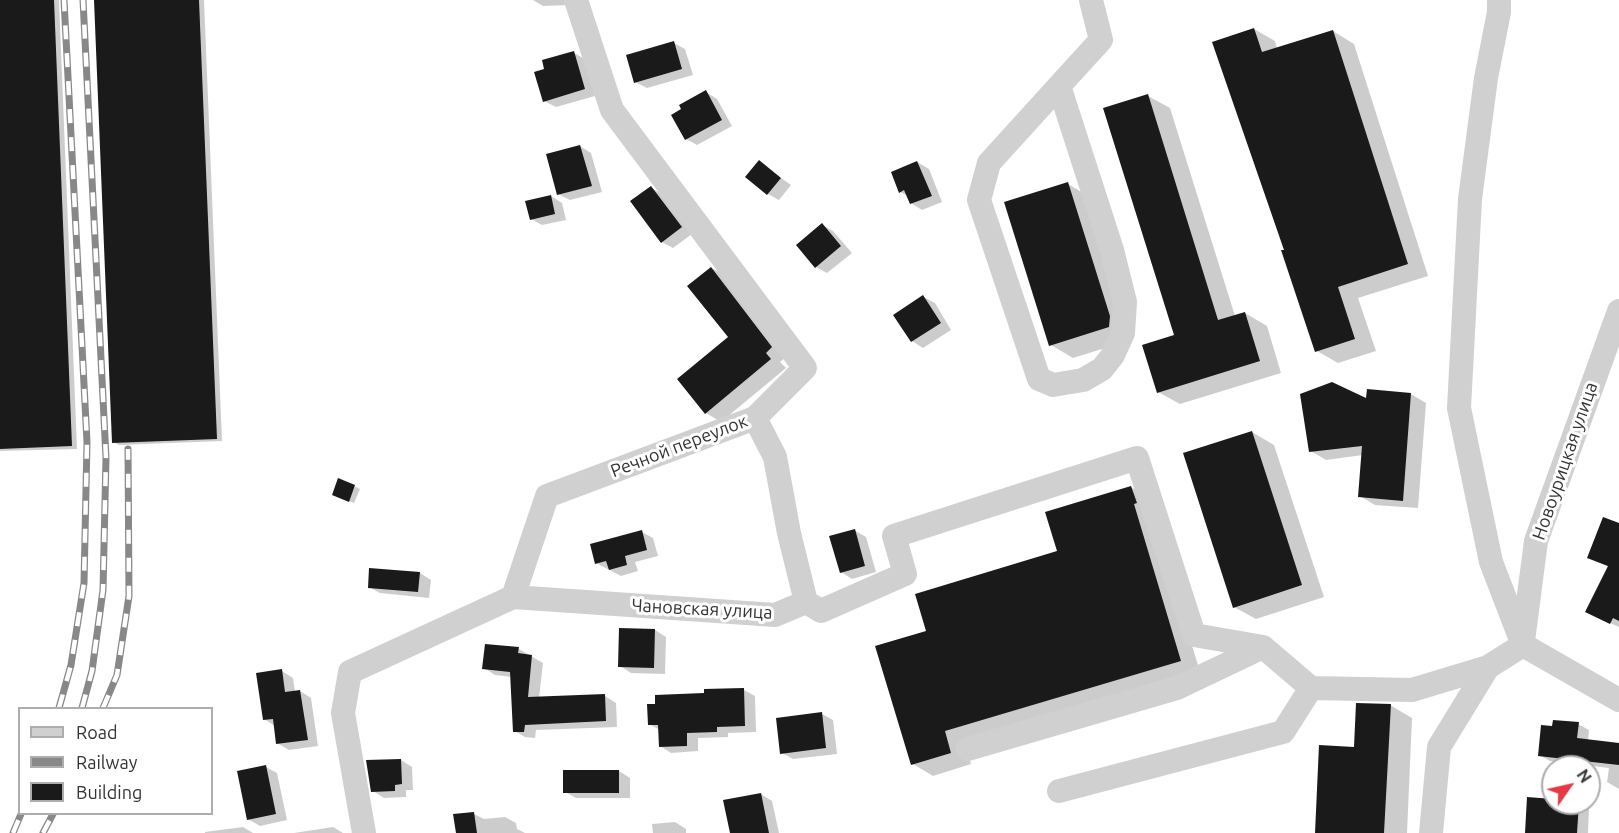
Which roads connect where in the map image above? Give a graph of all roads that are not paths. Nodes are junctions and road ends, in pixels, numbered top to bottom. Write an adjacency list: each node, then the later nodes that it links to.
1 (576, 0): 6 (street, Речной переулок)
2 (1091, 0): 4 (street)
3 (1499, 0): 9 (street)
4 (1059, 86): 4 (street)
5 (1619, 311): 9 (street, Новоурицкая улица)
6 (755, 418): 7 (street, Речной переулок); 8 (street)
7 (513, 597): 8 (street, Чановская улица); 16 (street)
8 (806, 602): 10 (street)
9 (1523, 645): 11 (street); 13 (street)
10 (1263, 646): 12 (street); 14 (street)
11 (1488, 667): 12 (street); 17 (street)
12 (1311, 688): 15 (street)
13 (1619, 700)
14 (968, 749)
15 (1059, 791)
16 (364, 833)
17 (1431, 833)

